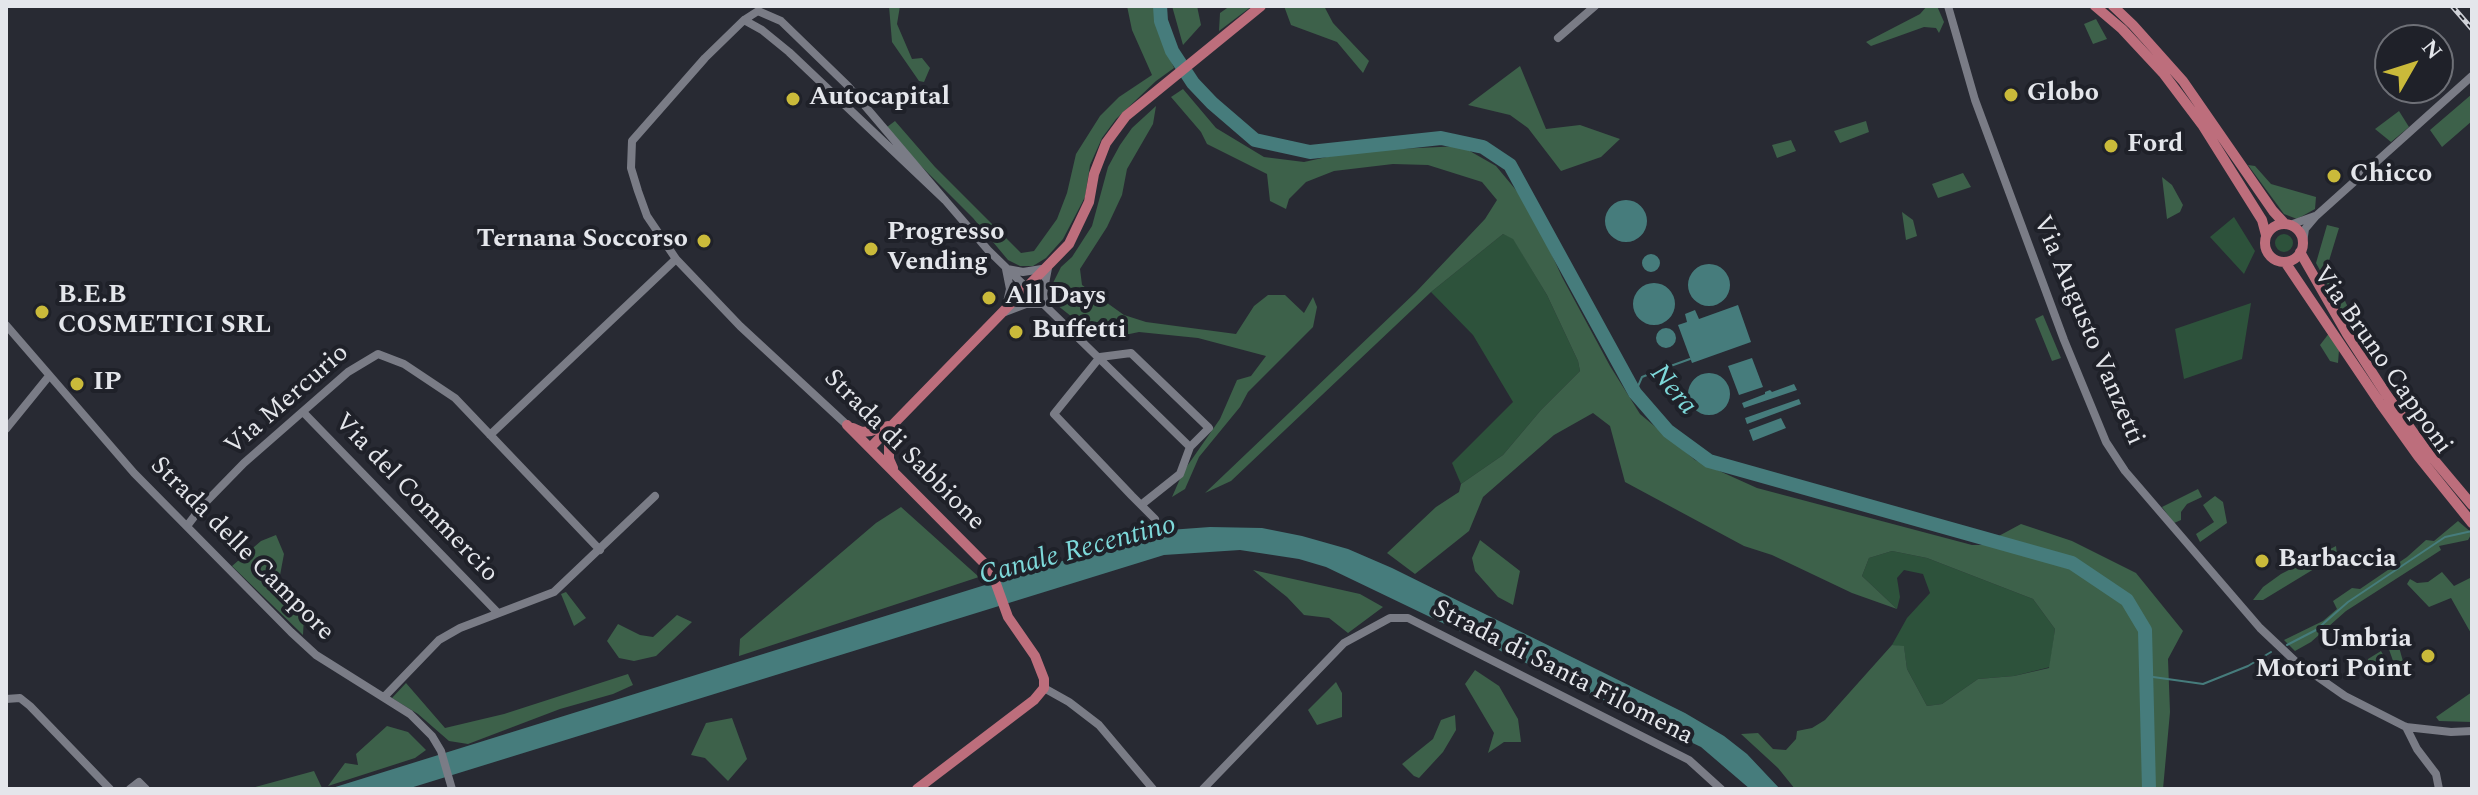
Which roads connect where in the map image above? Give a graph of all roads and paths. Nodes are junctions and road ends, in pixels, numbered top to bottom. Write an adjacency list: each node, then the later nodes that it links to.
1 (1261, 6): 17 (main road)
2 (1595, 6): 7 (street)
3 (1948, 6): 43 (street, Via Augusto Vanzetti)
4 (2095, 6): 12 (main road, Via Bruno Capponi)
5 (2113, 6): 11 (main road, Via Bruno Capponi)
6 (744, 20): 9 (street); 9 (street); 14 (street, Strada di Sabbione)
7 (1558, 38)
8 (2472, 76): 10 (street, Via Bruno Capponi)
9 (945, 200): 16 (street)
10 (2316, 216): 11 (street, Via Bruno Capponi); 13 (street, Via Bruno Capponi)
11 (2288, 225): 12 (main road, Via Bruno Capponi); 13 (main road, Via Bruno Capponi)
12 (2266, 235): 15 (main road, Via Bruno Capponi)
13 (2301, 248): 15 (main road, Via Bruno Capponi); 34 (main road, Via Bruno Capponi)
14 (676, 259): 26 (street, Strada di Sabbione); 28 (street)
15 (2285, 262): 36 (main road, Via Bruno Capponi)
16 (1006, 268): 17 (street); 18 (street); 20 (street)
17 (1048, 268): 18 (main road); 19 (street)
18 (1027, 290): 19 (street); 20 (main road)
19 (1045, 305): 20 (street); 22 (street)
20 (1005, 312): 25 (main road)
21 (6, 325): 23 (street, Strada delle Campore)
22 (1100, 357): 29 (street); 29 (street); 33 (street)
23 (49, 376): 27 (street); 37 (street, Strada delle Campore)
24 (303, 412): 28 (street, Via Mercurio); 37 (street, Via Mercurio); 39 (street, Via del Commercio)
25 (893, 423): 26 (main road); 30 (main road); 31 (main road)
26 (847, 425): 30 (main road, Strada di Sabbione)
27 (6, 429)
28 (490, 435): 38 (street, Via Mercurio)
29 (1190, 447): 33 (street)
30 (870, 448): 31 (main road, Strada di Sabbione)
31 (898, 477): 40 (main road, Strada di Sabbione)
32 (655, 496): 38 (street, Via del Commercio)
33 (1141, 505): 35 (street)
34 (2472, 505)
35 (1155, 519)
36 (2472, 523)
37 (187, 526): 41 (street, Strada delle Campore)
38 (600, 550): 39 (street, Via del Commercio)
39 (498, 613): 41 (street, Via del Commercio)
40 (1044, 688): 49 (main road); 50 (street)
41 (385, 696): 45 (street, Strada delle Campore)
42 (6, 699): 46 (street)
43 (2406, 727): 44 (street, Via Augusto Vanzetti); 53 (street)
44 (2472, 731)
45 (451, 785)
46 (110, 789)
47 (130, 789): 48 (street)
48 (146, 789)
49 (917, 789)
50 (1153, 789)
51 (1203, 789): 52 (street, Strada di Santa Filomena)
52 (1721, 789)
53 (2439, 789)

